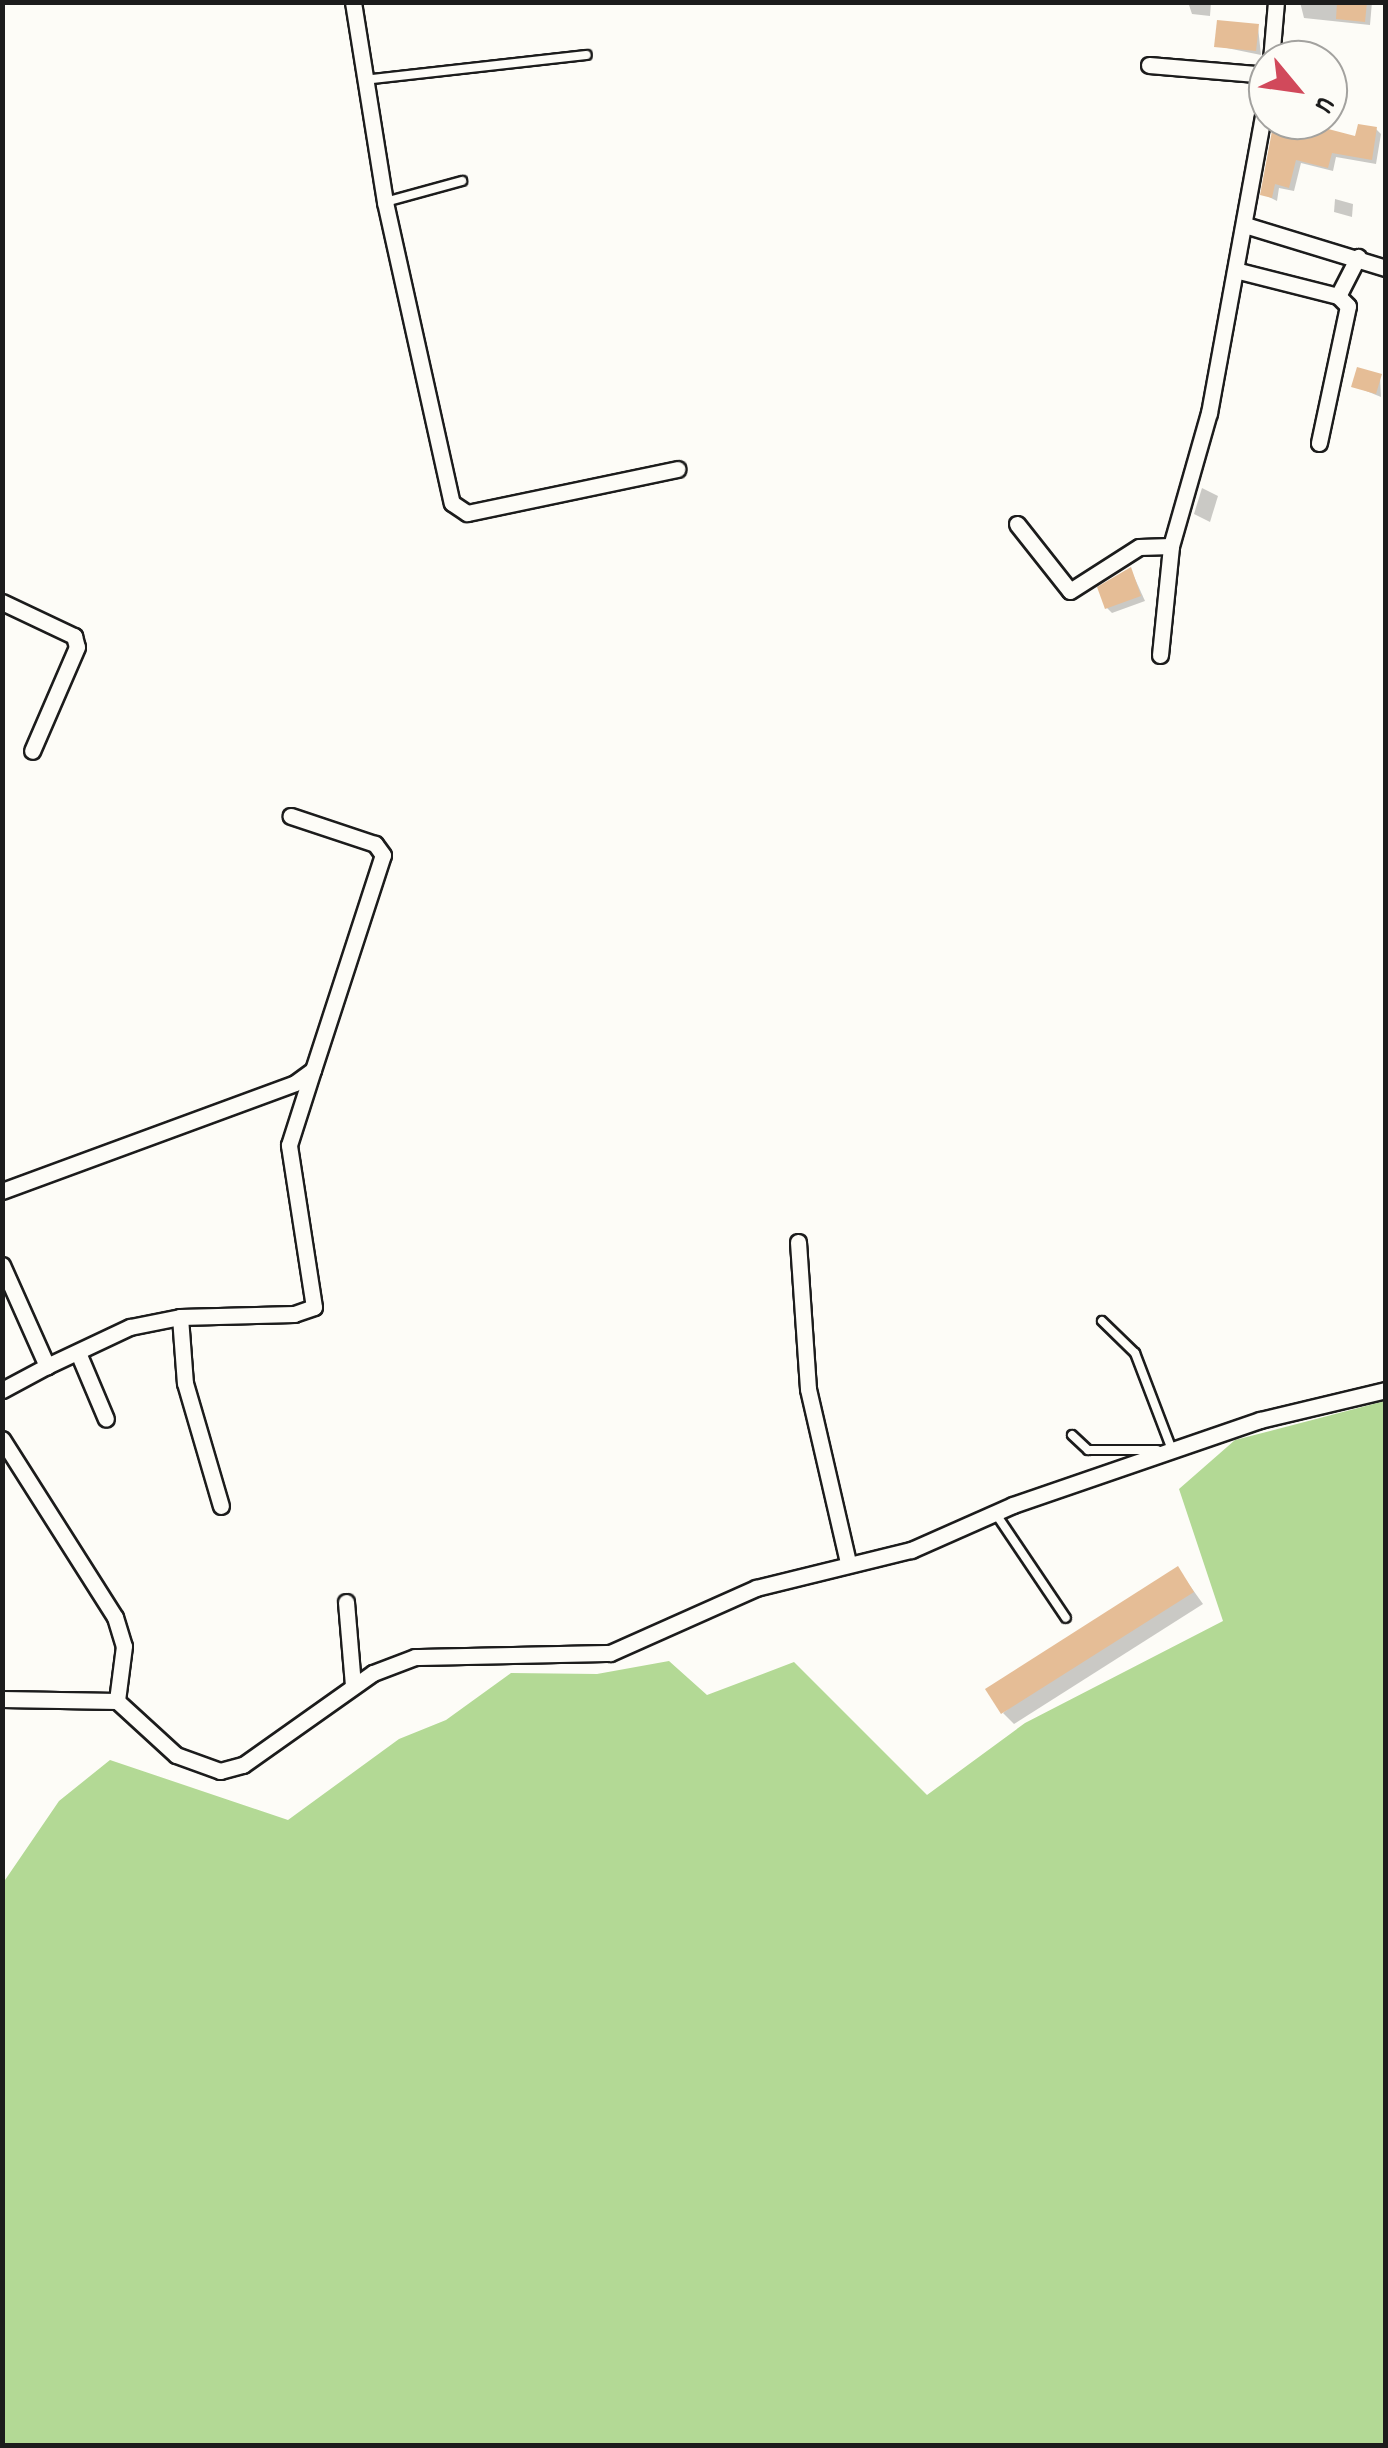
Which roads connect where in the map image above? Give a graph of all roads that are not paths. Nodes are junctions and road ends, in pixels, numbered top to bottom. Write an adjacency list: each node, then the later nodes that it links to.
1 (354, 2): 7 (street)
2 (1276, 2): 3 (street)
3 (1273, 40)
4 (587, 55): 7 (lane)
5 (1149, 64): 6 (street)
6 (1248, 73)
7 (363, 80): 10 (street)
8 (1260, 140): 11 (street)
9 (462, 181): 10 (lane)
10 (385, 202): 17 (street)
11 (1246, 225): 12 (street); 14 (street)
12 (1358, 257): 13 (street); 15 (street)
13 (1386, 268)
14 (1239, 270): 15 (street); 19 (street)
15 (1338, 296): 16 (street)
16 (1320, 443)
17 (677, 469)
18 (1017, 524): 19 (street)
19 (1170, 546): 21 (street)
20 (2, 602): 22 (street)
21 (1160, 655)
22 (32, 751)
23 (290, 816): 24 (street)
24 (313, 1070): 25 (street); 28 (street)
25 (2, 1191)
26 (798, 1242): 40 (street)
27 (2, 1265): 31 (street)
28 (180, 1317): 30 (street); 38 (street)
29 (1102, 1322): 37 (lane)
30 (79, 1355): 31 (street); 34 (street)
31 (47, 1366): 32 (street)
32 (2, 1390)
33 (1386, 1390): 37 (street)
34 (106, 1419)
35 (1072, 1436): 37 (lane)
36 (2, 1439): 45 (street)
37 (1172, 1451): 39 (street)
38 (220, 1506)
39 (996, 1512): 40 (street); 42 (lane)
40 (848, 1562): 43 (street)
41 (346, 1602): 43 (street)
42 (1066, 1618)
43 (353, 1686): 45 (street)
44 (2, 1699): 45 (street)
45 (117, 1700)

